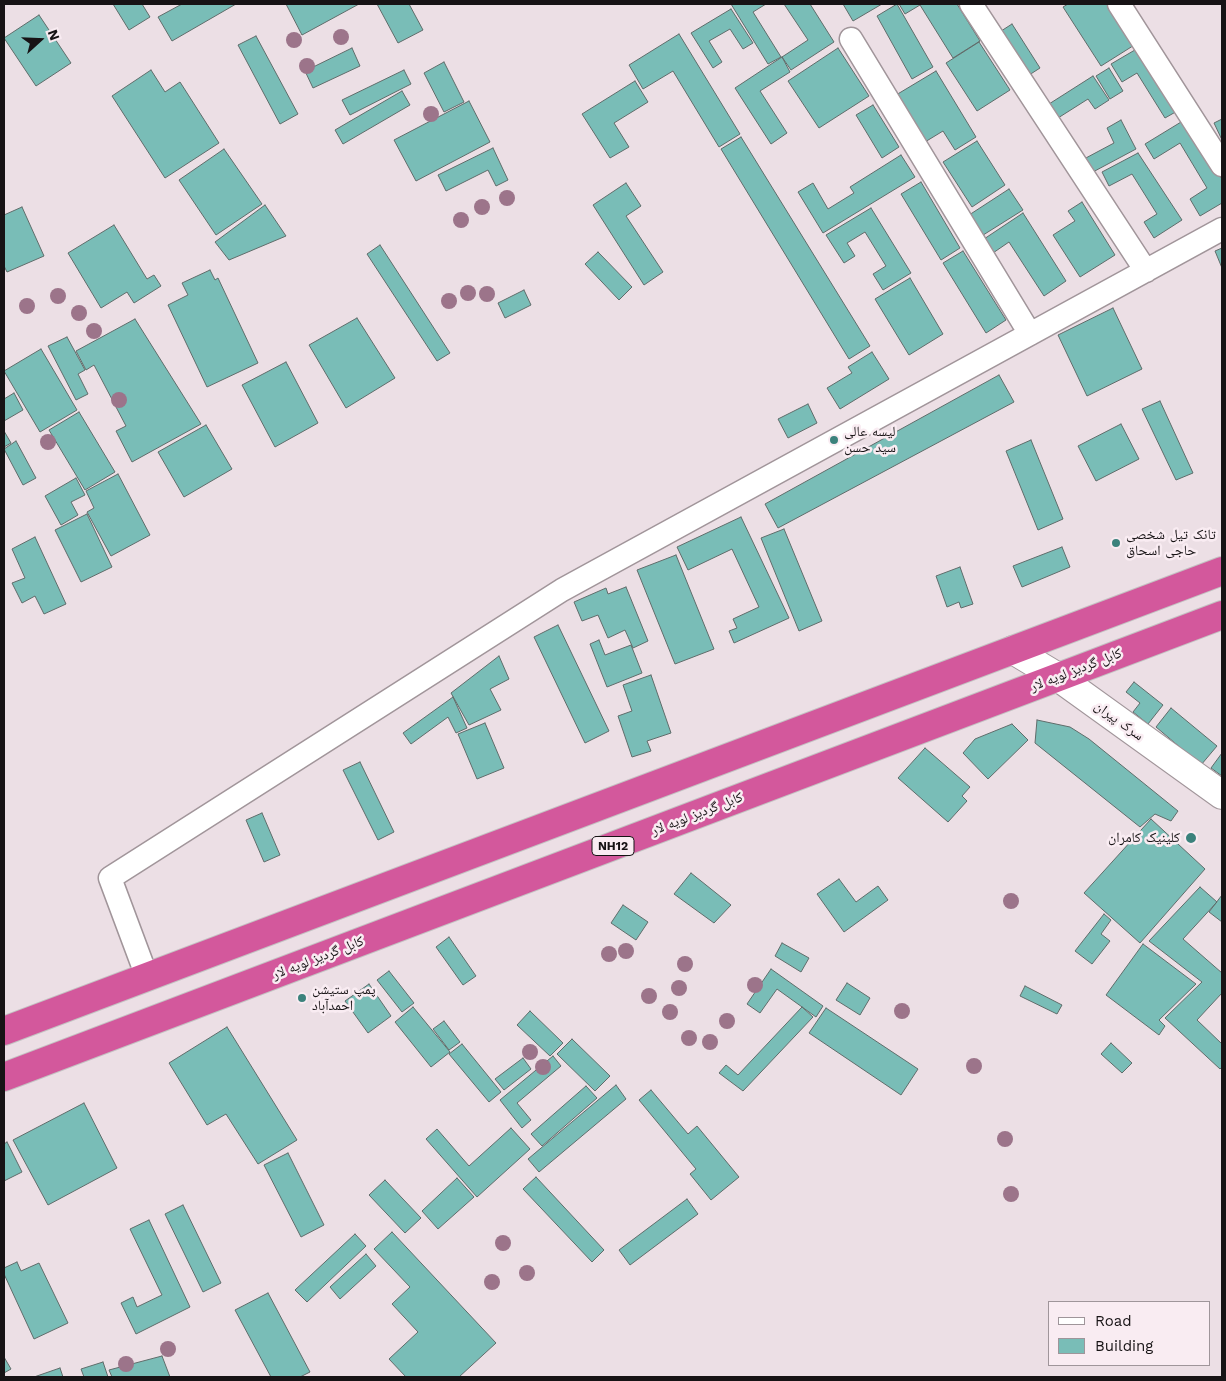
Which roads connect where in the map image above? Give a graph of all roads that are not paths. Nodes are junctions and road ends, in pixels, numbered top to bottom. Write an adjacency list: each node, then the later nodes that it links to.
1 (972, 4): 6 (street)
2 (1119, 4): 4 (street)
3 (851, 39): 7 (street)
4 (1222, 165)
5 (1222, 229): 6 (street)
6 (1146, 271): 7 (street)
7 (1030, 334): 13 (street)
8 (1222, 571): 10 (highway)
9 (1222, 615): 11 (highway, کابل گردیز لویه لار / NH12)
10 (1013, 650): 11 (street, سرک پیران); 13 (highway)
11 (1058, 677): 12 (street, سرک پیران); 15 (highway, کابل گردیز لویه لار / NH12)
12 (1222, 796)
13 (147, 977): 14 (highway)
14 (4, 1031)
15 (4, 1077)

